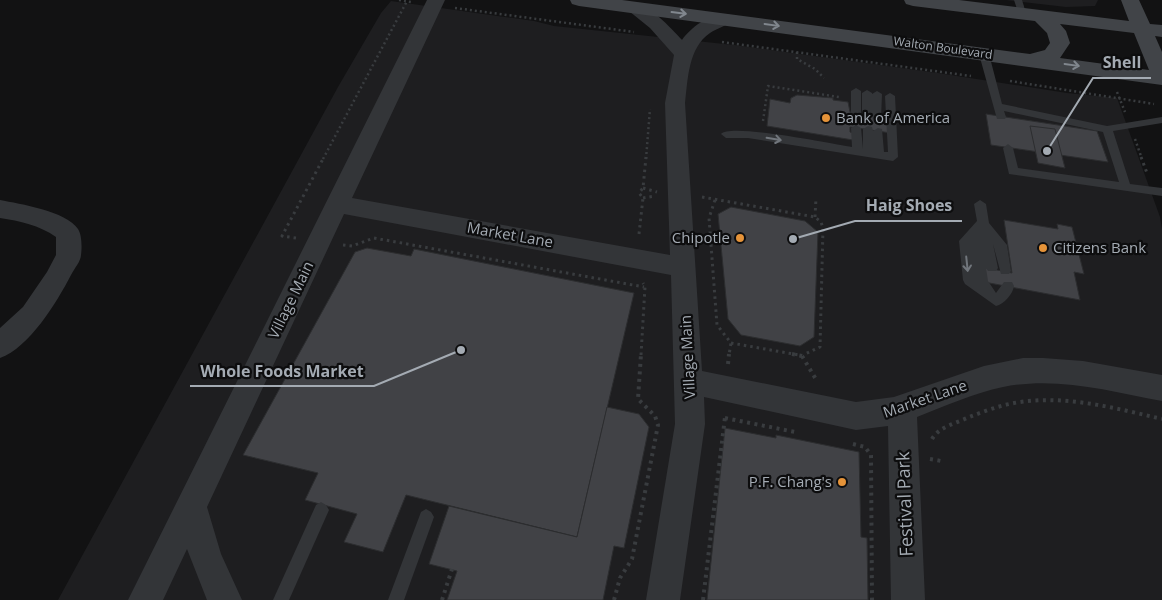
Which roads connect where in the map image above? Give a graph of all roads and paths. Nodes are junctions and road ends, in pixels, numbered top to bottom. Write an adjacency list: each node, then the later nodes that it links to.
1 (400, 0): 5 (path)
2 (579, 0): 7 (main road, Walton Boulevard)
3 (914, 0): 8 (main road)
4 (1130, 0): 12 (main road)
5 (407, 1): 6 (path); 52 (path)
6 (435, 2): 14 (path); 46 (street, Village Main)
7 (612, 2): 9 (main road, Walton Boulevard)
8 (948, 2): 10 (main road)
9 (633, 8): 11 (main road, Walton Boulevard, one-way to 11); 14 (street)
10 (1027, 10): 12 (main road); 17 (main road)
11 (724, 18): 14 (street); 16 (main road, Walton Boulevard, one-way to 16)
12 (1141, 28): 13 (main road); 18 (main road)
13 (1162, 31)
14 (681, 42): 15 (path); 54 (street, Village Main)
15 (797, 52): 19 (path); 20 (path)
16 (984, 54): 17 (main road, Walton Boulevard); 20 (lane)
17 (1032, 60): 18 (main road, Walton Boulevard, one-way to 18)
18 (1162, 77)
19 (824, 78)
20 (992, 79): 25 (path); 28 (lane)
21 (1115, 85): 25 (path)
22 (824, 93): 34 (path)
23 (867, 93): 23 (lane)
24 (890, 96): 38 (lane)
25 (1120, 99): 27 (path); 31 (path)
26 (651, 100): 40 (path)
27 (1162, 105)
28 (998, 106): 29 (lane); 33 (lane)
29 (1001, 117)
30 (1162, 120): 31 (lane)
31 (1130, 125): 33 (lane); 41 (path)
32 (856, 128): 37 (lane)
33 (1107, 128): 39 (lane)
34 (762, 129)
35 (726, 134): 37 (lane, one-way to 37)
36 (1008, 148): 39 (lane)
37 (862, 152): 38 (lane); 38 (lane)
38 (879, 155)
39 (1126, 187): 41 (lane)
40 (643, 188): 43 (path); 43 (path)
41 (1158, 192)
42 (694, 195): 45 (path)
43 (643, 198): 51 (path)
44 (816, 198): 49 (path)
45 (716, 200): 49 (path); 62 (path)
46 (337, 204): 54 (street, Market Lane); 78 (street, Village Main)
47 (980, 204): 50 (lane)
48 (0, 209): 63 (street)
49 (815, 217): 64 (path)
50 (983, 222): 55 (lane); 56 (lane); 61 (lane, one-way to 61)
51 (640, 234)
52 (304, 239)
53 (339, 245): 60 (path)
54 (683, 266): 66 (street, Village Main)
55 (992, 268)
56 (1005, 271)
57 (642, 280): 60 (path)
58 (994, 284): 61 (lane)
59 (1008, 286): 61 (lane)
60 (645, 287): 87 (path)
61 (996, 301)
62 (731, 343): 64 (path); 65 (path)
63 (0, 346)
64 (802, 356): 67 (path)
65 (727, 372)
66 (689, 381): 69 (street, Market Lane); 88 (street, Village Main)
67 (817, 382)
68 (1162, 388): 69 (street, Market Lane)
69 (902, 408): 91 (street, Festival Park)
70 (726, 409): 71 (path)
71 (725, 418): 73 (path); 89 (path)
72 (1162, 419): 75 (path)
73 (800, 433)
74 (846, 443): 90 (path)
75 (932, 448)
76 (932, 454): 77 (path)
77 (932, 460)
78 (190, 508): 82 (street, Village Main); 83 (street)
79 (321, 510): 84 (lane)
80 (426, 516): 85 (lane)
81 (452, 569): 86 (path)
82 (145, 600)
83 (225, 600)
84 (281, 600)
85 (396, 600)
86 (442, 600)
87 (614, 600)
88 (663, 600)
89 (703, 600)
90 (872, 600)
91 (908, 600)

